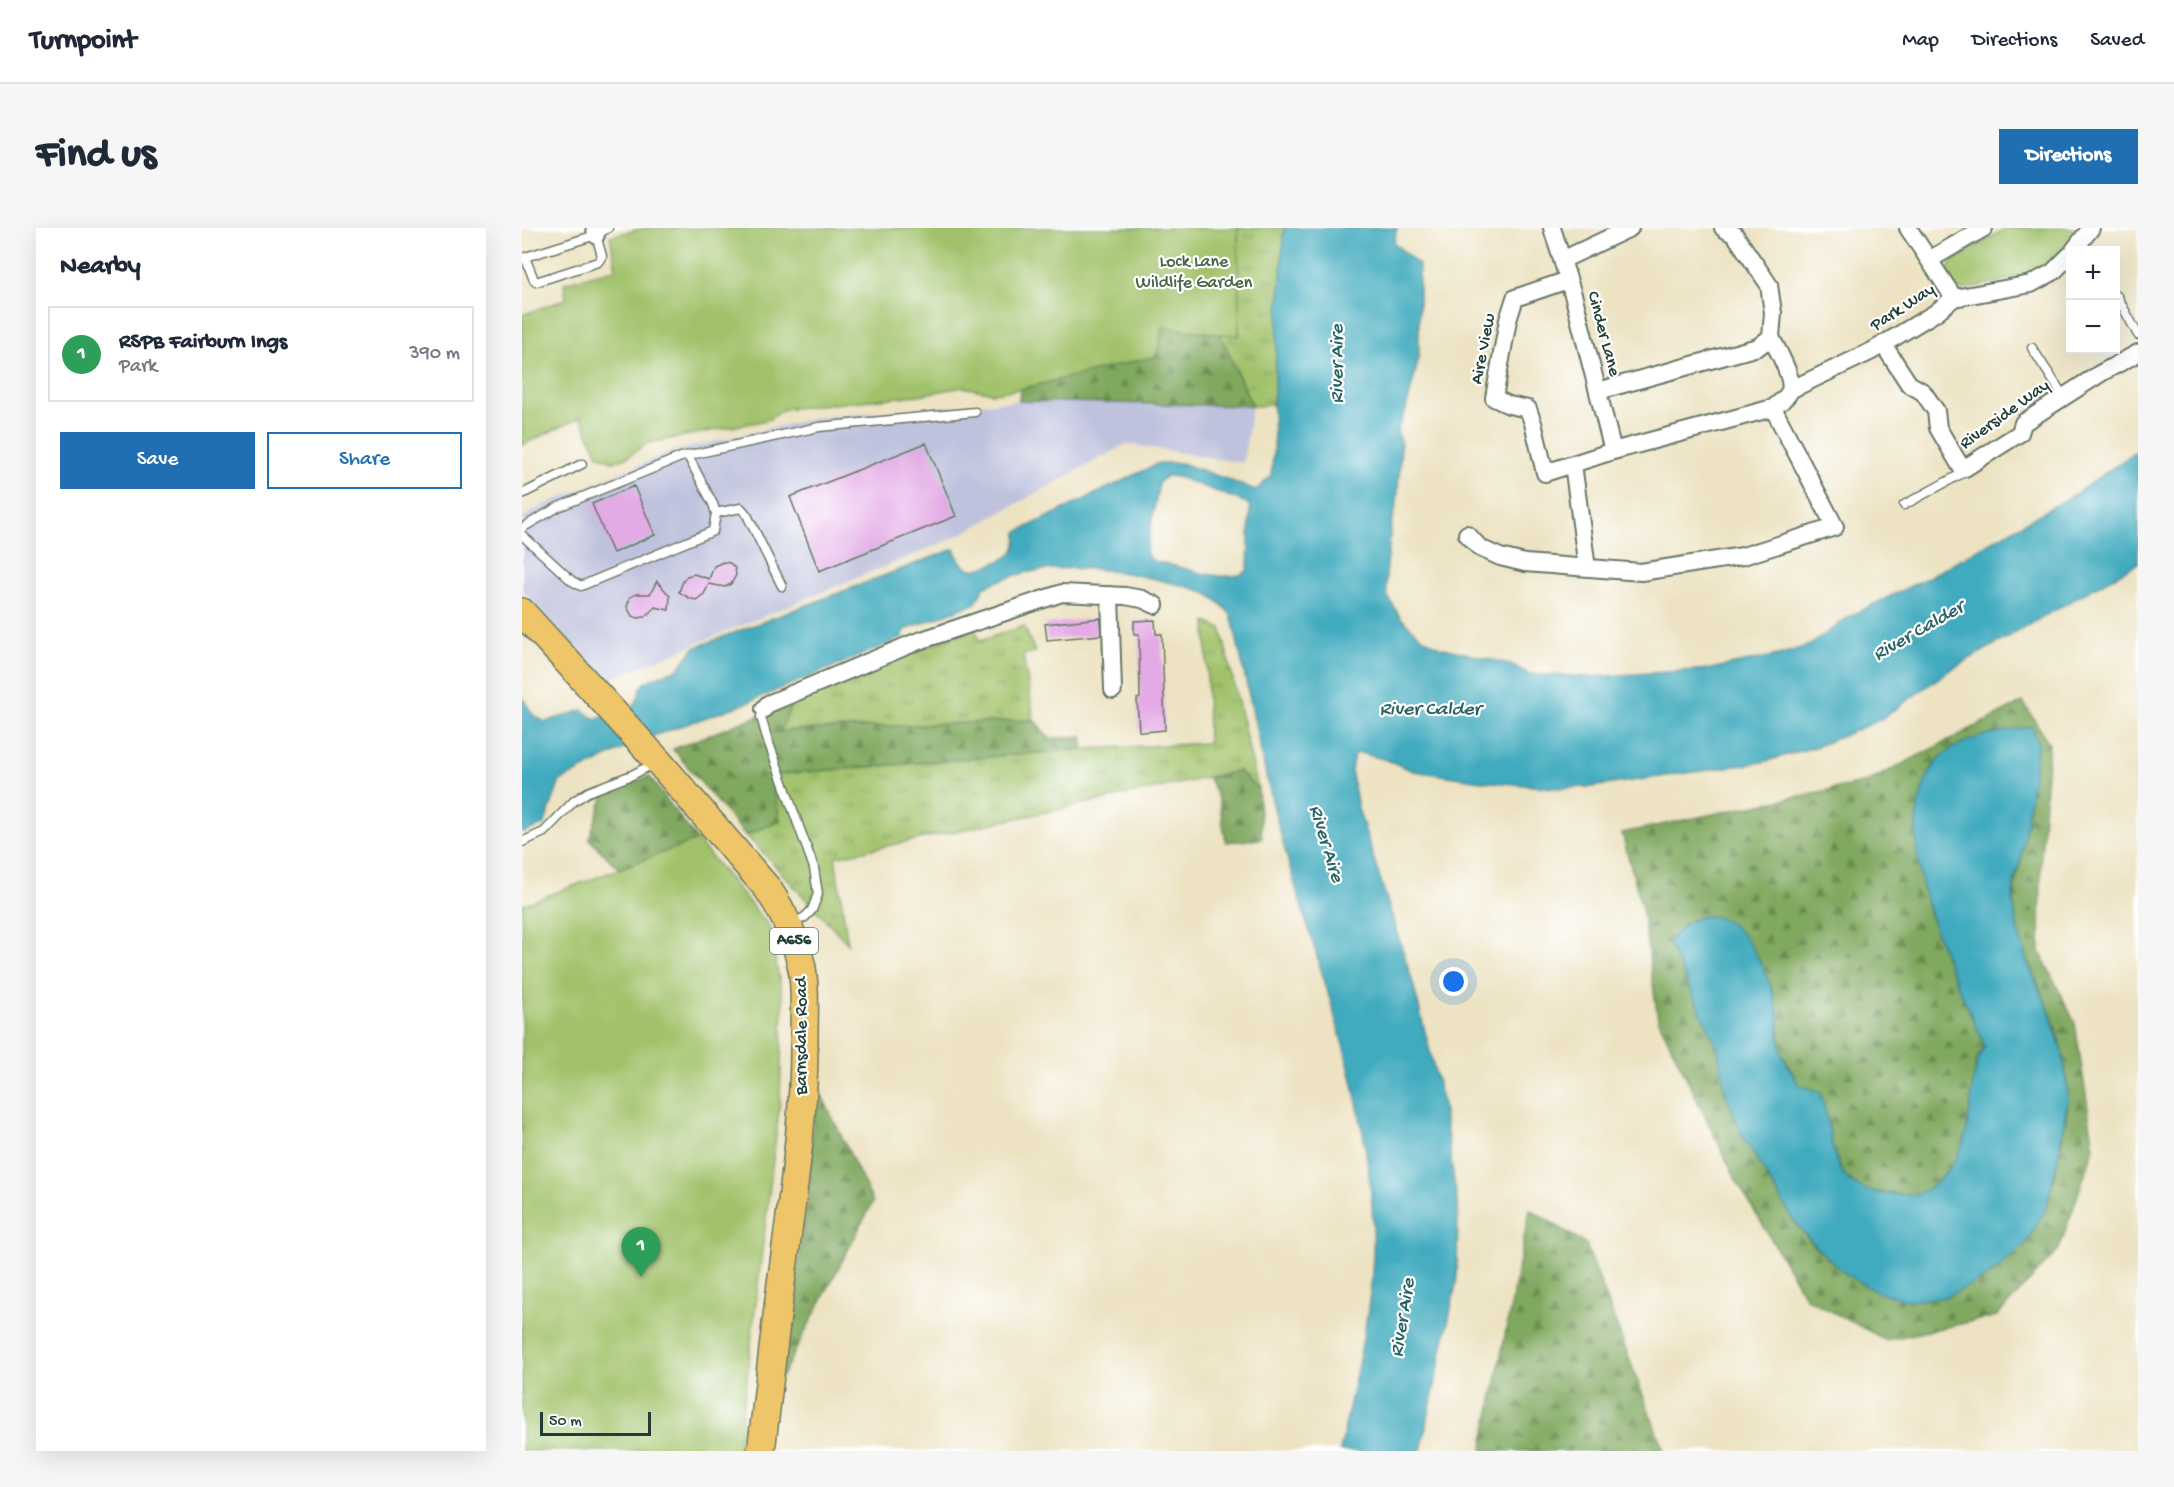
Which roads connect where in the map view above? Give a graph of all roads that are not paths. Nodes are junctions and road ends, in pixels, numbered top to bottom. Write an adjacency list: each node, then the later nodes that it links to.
1 (1552, 228): 11 (street, Cinder Lane)
2 (1630, 228): 11 (street)
3 (1723, 228): 17 (street)
4 (1908, 228): 12 (street)
5 (1984, 228): 12 (street)
6 (2091, 228): 8 (street)
7 (600, 230): 9 (lane); 9 (lane)
8 (2077, 246)
9 (524, 258)
10 (2066, 259): 14 (street, Park Way)
11 (1562, 260): 13 (street, Cinder Lane)
12 (1929, 260): 14 (street)
13 (1568, 280): 22 (street, Cinder Lane); 29 (street, Aire View)
14 (1954, 298): 18 (street, Park Way)
15 (2119, 300): 16 (lane)
16 (2138, 335)
17 (1764, 342): 21 (street); 22 (street)
18 (1884, 344): 21 (street, Park Way); 30 (street, Riverside Way)
19 (2032, 348): 23 (lane)
20 (2138, 352): 23 (street, Riverside Way)
21 (1790, 390): 24 (street, Park Way)
22 (1598, 391): 26 (street, Cinder Lane)
23 (2064, 397): 30 (street, Riverside Way)
24 (1773, 408): 26 (street); 37 (street)
25 (975, 412): 27 (lane)
26 (1613, 451): 29 (street)
27 (688, 456): 33 (lane); 34 (lane)
28 (582, 464): 31 (lane)
29 (1573, 464): 37 (street)
30 (1965, 468): 32 (lane)
31 (522, 494)
32 (1904, 506)
33 (716, 513): 36 (lane); 38 (lane)
34 (522, 528)
35 (1467, 534): 37 (street)
36 (522, 535)
37 (1587, 568)
38 (782, 586)
39 (1110, 595): 40 (street); 42 (street); 43 (street)
40 (1155, 605)
41 (522, 612): 44 (main road, Barnsdale Road / A656)
42 (1113, 690)
43 (764, 709): 46 (lane)
44 (653, 756): 45 (lane); 46 (main road, Barnsdale Road / A656)
45 (522, 842)
46 (788, 925): 47 (main road, Barnsdale Road / A656)
47 (761, 1451)

